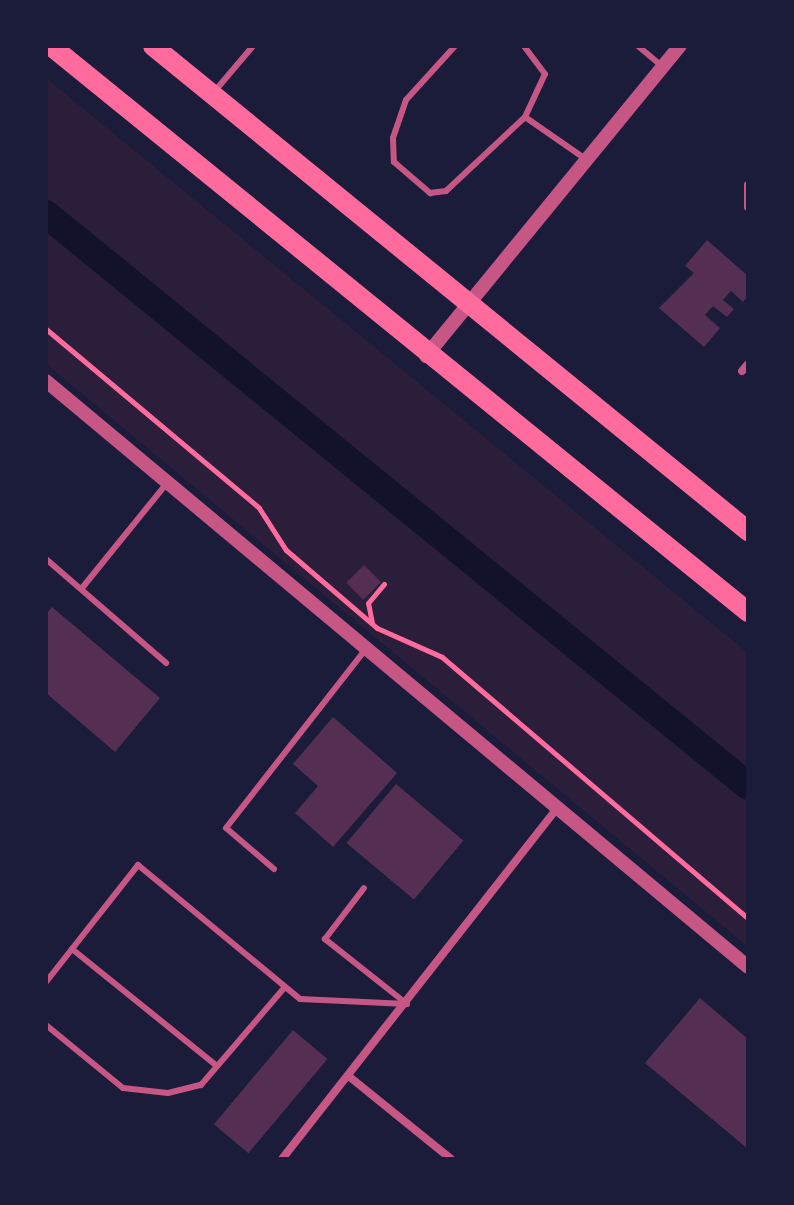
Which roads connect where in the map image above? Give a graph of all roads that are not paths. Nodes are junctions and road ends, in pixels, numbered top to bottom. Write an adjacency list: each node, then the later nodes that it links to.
1 (51, 46): 17 (main road)
2 (153, 46): 11 (main road)
3 (253, 46): 11 (lane)
4 (439, 46): 9 (lane)
5 (455, 46): 9 (lane)
6 (524, 46): 12 (lane)
7 (638, 46): 10 (lane)
8 (680, 46): 10 (street)
9 (448, 54): 12 (lane)
10 (663, 67): 13 (street)
11 (212, 94): 16 (main road)
12 (525, 117): 13 (lane)
13 (587, 160): 16 (street)
14 (748, 185): 15 (street)
15 (747, 204)
16 (468, 305): 17 (street); 20 (main road)
17 (426, 356): 23 (main road)
18 (46, 381): 19 (street)
19 (167, 483): 22 (lane); 24 (street)
20 (748, 531)
21 (46, 559): 22 (lane)
22 (82, 588): 25 (lane)
23 (748, 612)
24 (366, 649): 26 (street); 27 (lane)
25 (166, 663)
26 (556, 810): 30 (street); 33 (street)
27 (274, 869)
28 (364, 888): 33 (lane)
29 (72, 949): 31 (lane); 32 (lane); 35 (lane)
30 (748, 967)
31 (46, 982)
32 (285, 987): 33 (lane); 35 (lane)
33 (407, 1004): 36 (street)
34 (46, 1025): 35 (lane)
35 (217, 1066)
36 (351, 1078): 37 (street); 38 (street)
37 (282, 1159)
38 (451, 1159)

